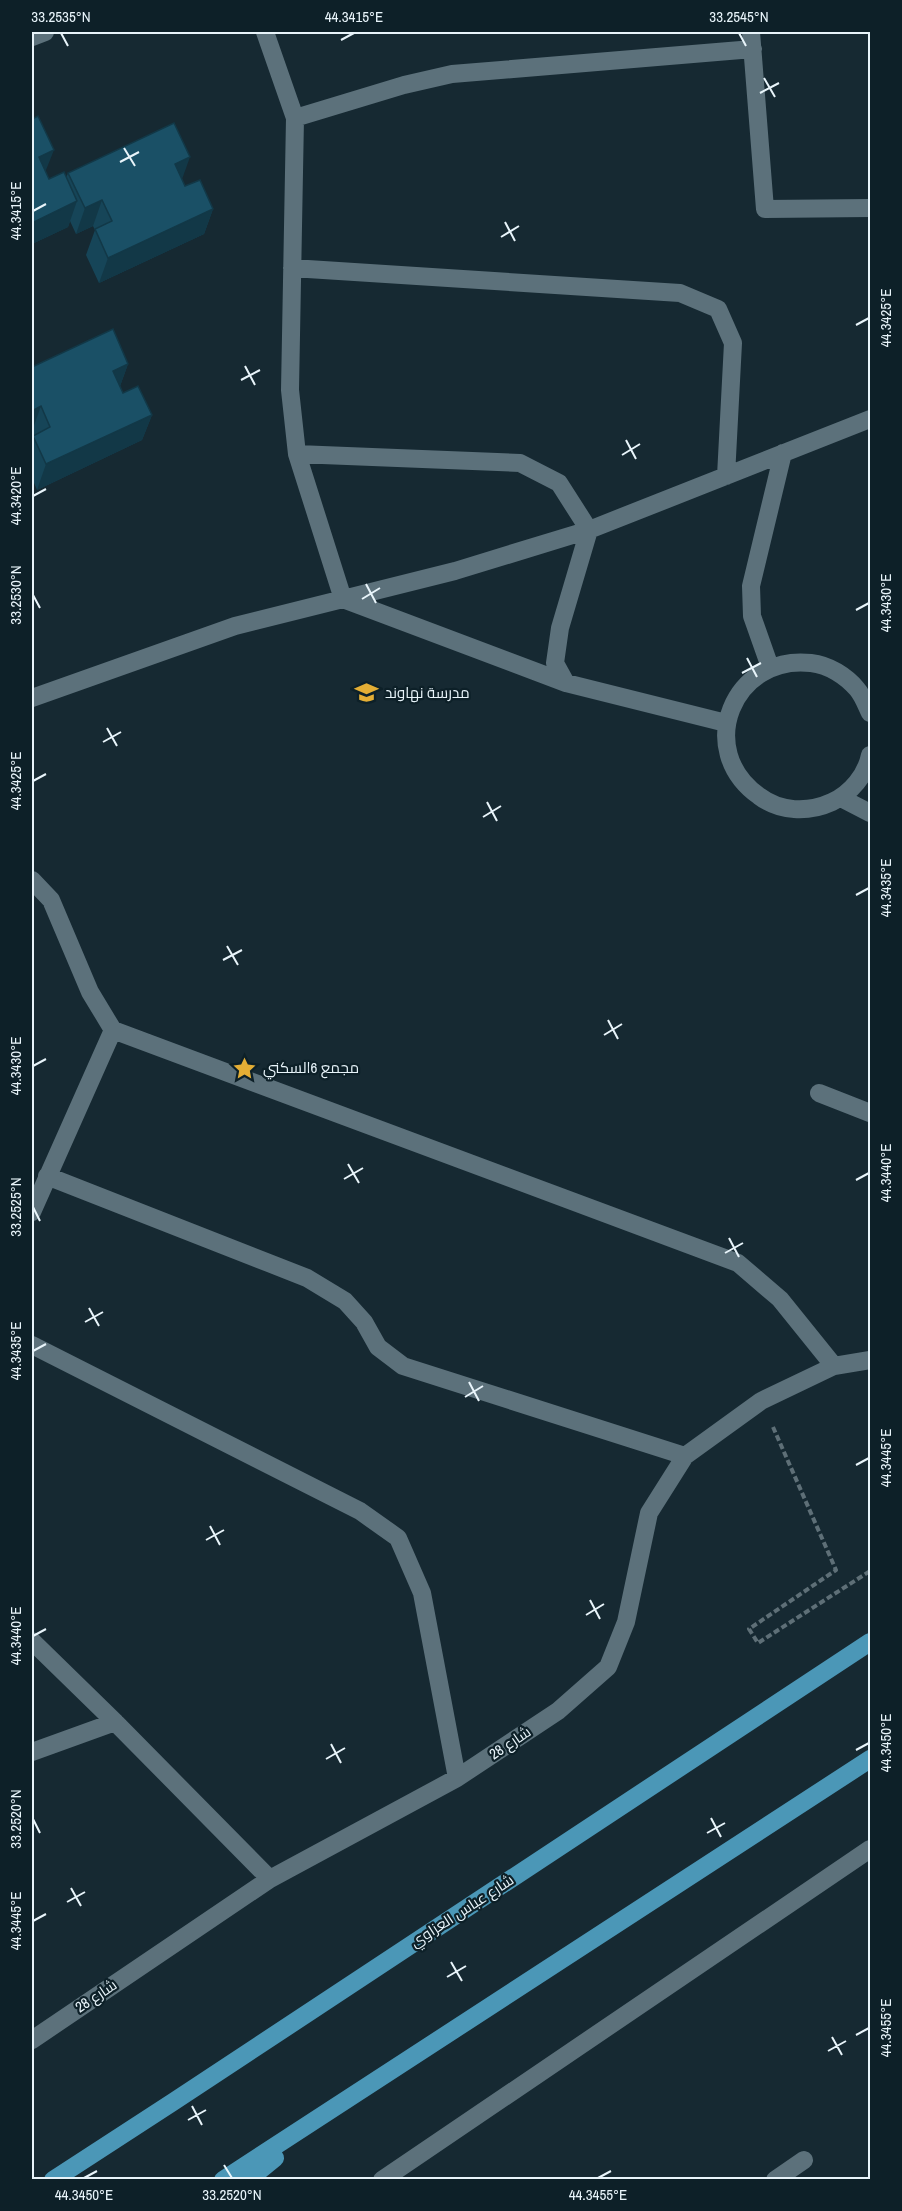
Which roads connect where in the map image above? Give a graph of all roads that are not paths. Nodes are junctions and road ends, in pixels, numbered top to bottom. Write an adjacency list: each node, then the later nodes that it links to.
1 (45, 32): 3 (street)
2 (266, 32): 5 (street)
3 (32, 37)
4 (752, 40): 5 (street); 6 (street)
5 (295, 118): 7 (street)
6 (870, 208)
7 (292, 268): 10 (street); 11 (street)
8 (870, 419): 9 (street)
9 (783, 453): 11 (street); 14 (street)
10 (297, 454): 12 (street); 13 (street)
11 (726, 476): 12 (street)
12 (589, 530): 13 (street); 15 (street)
13 (343, 599): 15 (street); 16 (street)
14 (770, 667): 17 (street); 18 (street)
15 (566, 683): 18 (street)
16 (32, 698)
17 (870, 713)
18 (726, 723): 20 (street)
19 (870, 754): 20 (street)
20 (841, 798): 21 (street)
21 (870, 813)
22 (32, 880): 23 (street)
23 (113, 1030): 26 (street); 30 (street)
24 (819, 1093): 25 (street)
25 (870, 1113)
26 (47, 1176): 27 (street); 31 (street)
27 (32, 1212)
28 (32, 1346): 37 (street)
29 (870, 1360): 30 (street, شارع 28)
30 (834, 1366): 31 (street, شارع 28)
31 (685, 1456): 37 (street, شارع 28)
32 (32, 1641): 34 (street)
33 (870, 1642): 43 (main road, شارع عباس العزاوي)
34 (115, 1722): 35 (street); 39 (street)
35 (32, 1752)
36 (870, 1759): 41 (main road)
37 (457, 1778): 39 (street, شارع 28)
38 (870, 1849): 46 (street)
39 (270, 1879): 40 (street, شارع 28)
40 (32, 2040)
41 (363, 2089): 44 (main road); 45 (main road)
42 (804, 2160): 47 (street)
43 (53, 2180)
44 (223, 2180)
45 (248, 2180)
46 (382, 2180)
47 (774, 2180)

